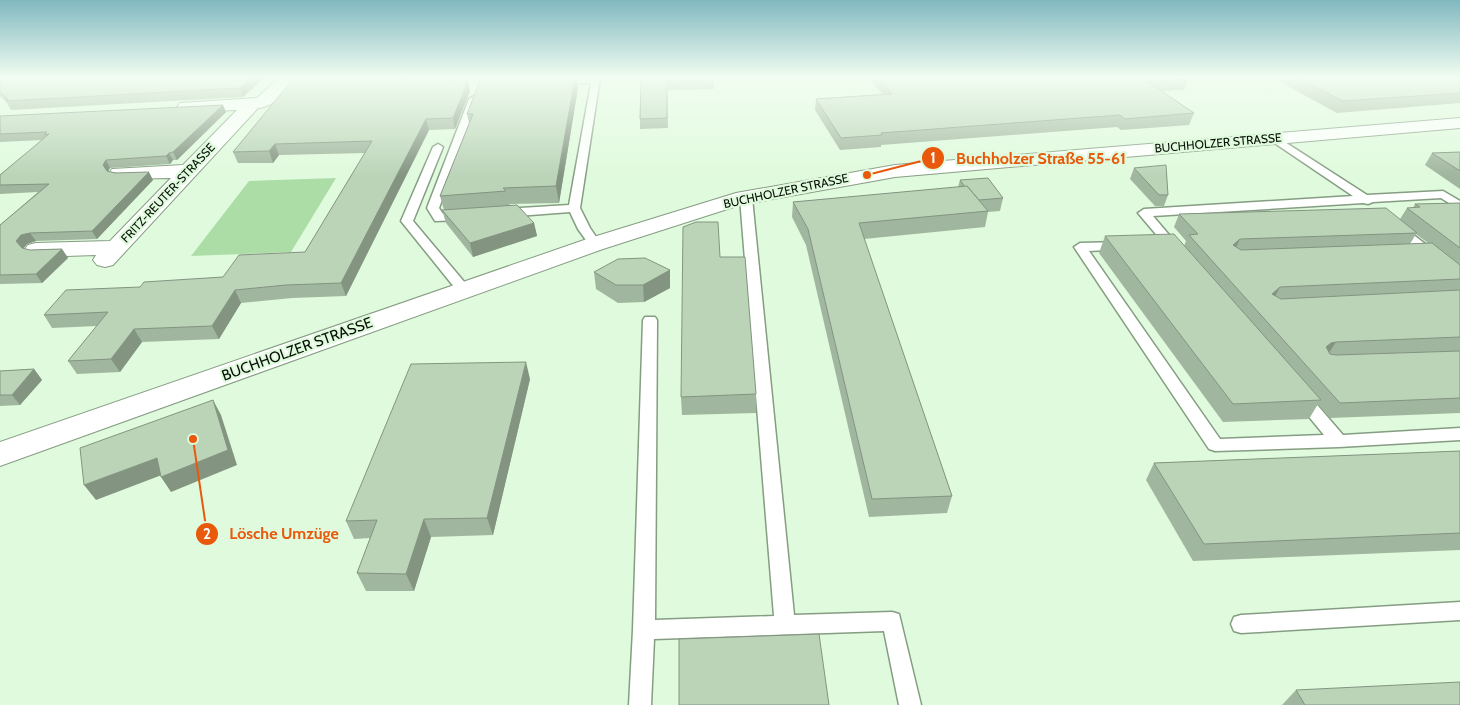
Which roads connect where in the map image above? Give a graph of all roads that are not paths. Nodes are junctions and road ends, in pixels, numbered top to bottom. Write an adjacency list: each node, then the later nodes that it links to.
1 (250, 111): 7 (street, FRITZ-REUTER-STRASSE)
2 (470, 111): 12 (lane)
3 (590, 111): 12 (lane)
4 (1460, 123): 5 (street, BUCHHOLZER STRASSE)
5 (1274, 138): 9 (street, BUCHHOLZER STRASSE); 10 (lane)
6 (438, 147): 24 (lane)
7 (189, 171): 8 (street); 19 (street, FRITZ-REUTER-STRASSE)
8 (119, 173)
9 (746, 198): 15 (street, BUCHHOLZER STRASSE); 32 (lane)
10 (1367, 200): 11 (lane); 13 (lane); 16 (lane)
11 (1460, 206)
12 (574, 208): 15 (lane)
13 (1378, 213)
14 (1392, 224): 20 (lane)
15 (595, 244): 24 (street, BUCHHOLZER STRASSE)
16 (1171, 245): 18 (lane); 22 (lane)
17 (1135, 246): 28 (lane)
18 (1153, 246)
19 (36, 250)
20 (1426, 251): 21 (lane); 23 (lane)
21 (1407, 252)
22 (1184, 260)
23 (1460, 277)
24 (464, 290): 29 (street, BUCHHOLZER STRASSE)
25 (650, 320): 33 (lane)
26 (1294, 389): 28 (lane)
27 (1460, 434): 28 (lane)
28 (1339, 442)
29 (0, 454)
30 (1460, 610): 31 (lane)
31 (1241, 624)
32 (785, 626): 33 (lane); 35 (lane)
33 (644, 630): 34 (lane)
34 (640, 705)
35 (910, 705)

